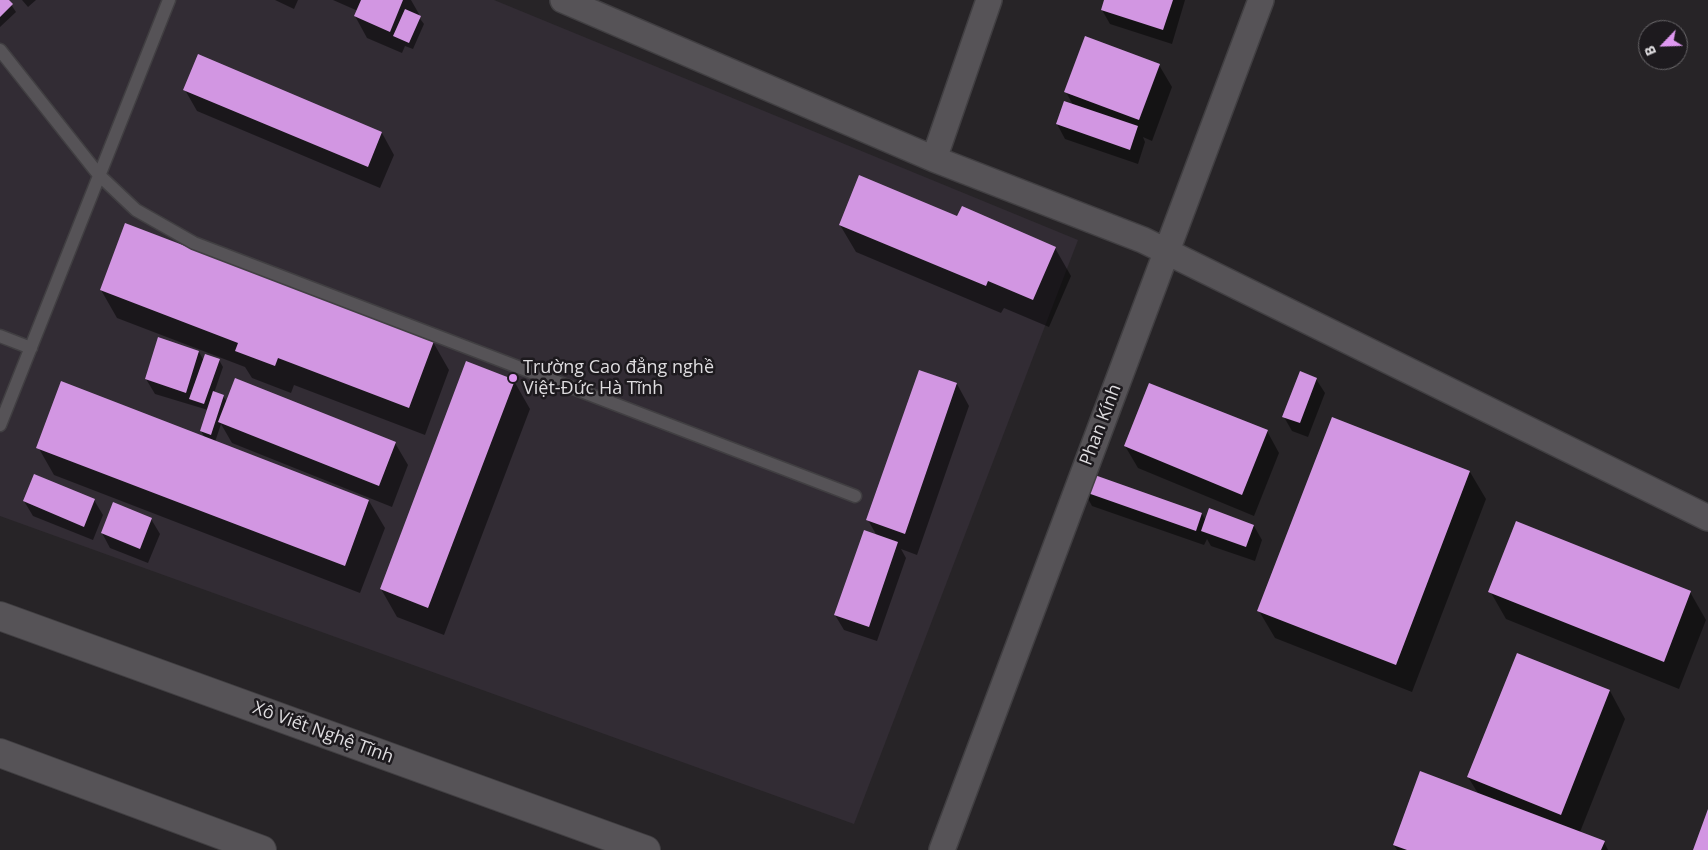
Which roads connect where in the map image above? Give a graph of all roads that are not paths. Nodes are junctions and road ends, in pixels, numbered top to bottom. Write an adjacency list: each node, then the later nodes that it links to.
1 (169, 0): 7 (lane)
2 (563, 0): 6 (street)
3 (989, 0): 6 (street)
4 (1261, 0): 8 (street, Phan Kính)
5 (0, 50): 7 (lane)
6 (934, 159): 8 (street)
7 (100, 175): 10 (lane); 12 (lane)
8 (1166, 252): 13 (street); 18 (street, Phan Kính)
9 (0, 336): 10 (lane)
10 (31, 348): 11 (lane)
11 (0, 425)
12 (855, 496)
13 (1708, 518)
14 (0, 616): 17 (street, Xô Viết Nghệ Tĩnh)
15 (0, 753): 16 (street)
16 (262, 850)
17 (646, 850)
18 (942, 850)

